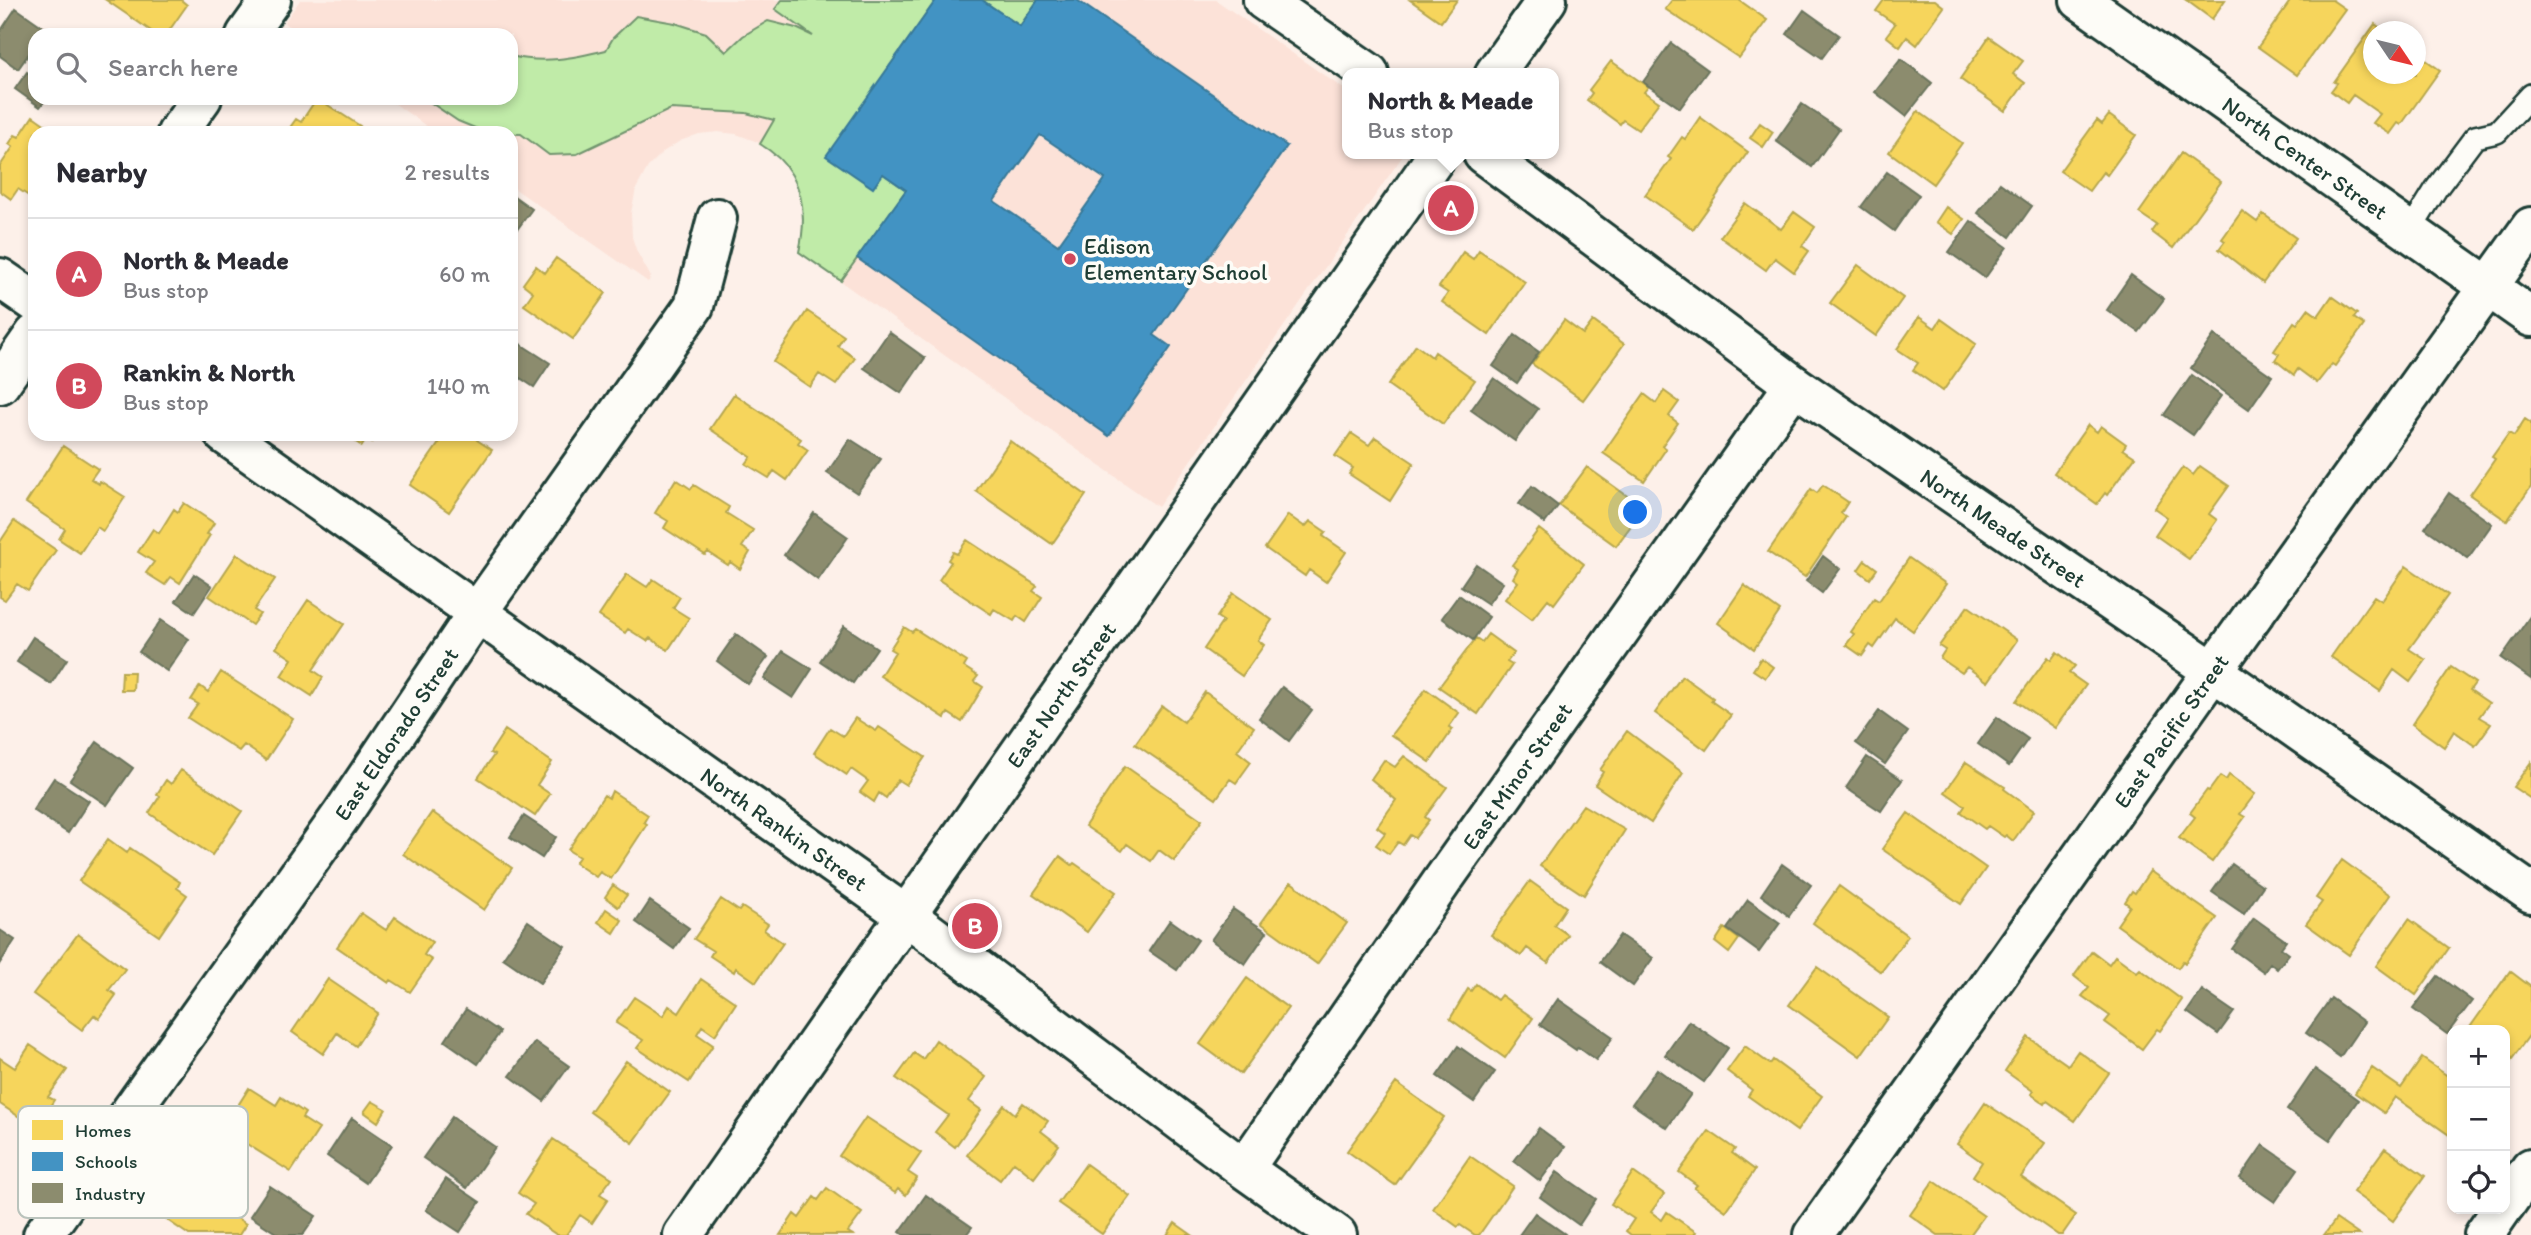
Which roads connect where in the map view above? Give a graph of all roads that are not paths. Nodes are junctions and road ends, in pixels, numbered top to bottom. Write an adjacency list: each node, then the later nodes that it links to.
1 (271, 0): 5 (street)
2 (1263, 0): 6 (street)
3 (1547, 0): 7 (street)
4 (2080, 0): 15 (street, North Center Street)
5 (251, 28)
6 (1362, 68)
7 (1498, 68)
8 (2531, 95): 15 (lane)
9 (197, 105): 10 (street)
10 (182, 126)
11 (1435, 159): 27 (street, East North Street)
12 (1490, 159): 22 (street, North Meade Street)
13 (717, 218): 24 (street, East Eldorado Street)
14 (2531, 227): 17 (street, East Pacific Street)
15 (2410, 231): 17 (street, North Center Street)
16 (0, 278): 18 (street)
17 (2488, 287): 19 (street, North Center Street); 25 (street, East Pacific Street)
18 (28, 297)
19 (2531, 317)
20 (28, 344): 21 (street)
21 (0, 384)
22 (1794, 385): 25 (street, North Meade Street); 30 (street, East Minor Street)
23 (234, 441): 24 (street, North Rankin Street)
24 (477, 613): 27 (street, North Rankin Street); 28 (street, East Eldorado Street)
25 (2213, 671): 26 (street, North Meade Street); 37 (street, East Pacific Street)
26 (2531, 893)
27 (907, 916): 30 (street, North Rankin Street); 35 (street, East North Street)
28 (135, 1106)
29 (2531, 1168): 31 (street)
30 (1244, 1169): 36 (street, North Rankin Street)
31 (2510, 1197)
32 (2498, 1214): 38 (street)
33 (55, 1218): 34 (street, East Eldorado Street)
34 (43, 1235)
35 (683, 1235)
36 (1337, 1235)
37 (1813, 1235)
38 (2484, 1235)

